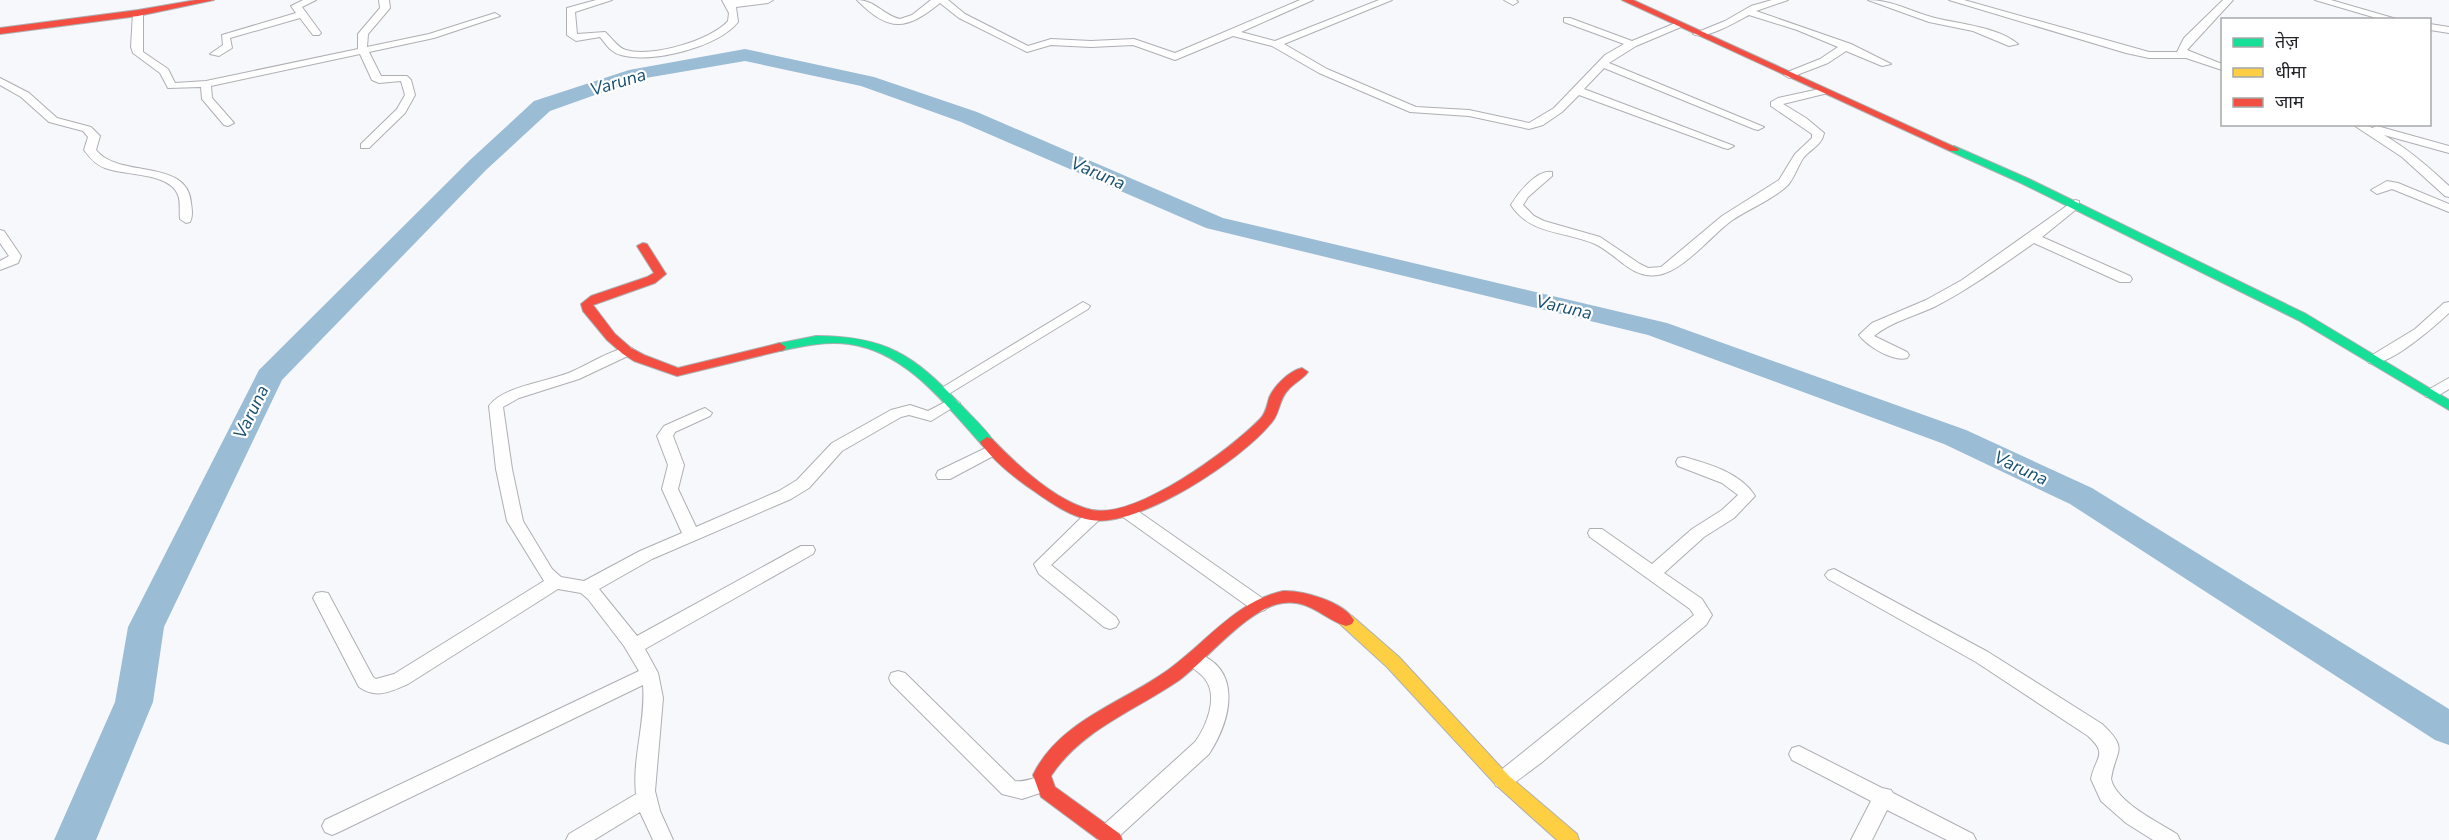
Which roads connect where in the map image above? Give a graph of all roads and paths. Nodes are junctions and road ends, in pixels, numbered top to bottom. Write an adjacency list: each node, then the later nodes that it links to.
1 (210, 0): 19 (street)
2 (311, 0): 20 (street)
3 (384, 0): 35 (street)
4 (607, 0): 17 (street)
5 (768, 0): 17 (street)
6 (862, 0): 7 (street)
7 (937, 0)
8 (942, 0): 29 (street)
9 (1308, 0): 29 (street)
10 (1387, 0): 31 (street)
11 (1626, 0): 24 (street)
12 (1783, 0): 18 (street)
13 (1873, 0): 33 (street)
14 (1954, 0): 37 (street)
15 (2228, 0): 37 (street)
16 (2320, 0): 22 (street)
17 (729, 3)
18 (1748, 5): 30 (street); 34 (street)
19 (138, 13): 27 (street); 43 (street)
20 (302, 14): 28 (street); 36 (street)
21 (495, 16): 35 (street)
22 (2388, 18)
23 (1567, 20): 32 (street)
24 (1678, 25): 30 (street); 32 (street)
25 (2431, 27): 26 (street)
26 (2449, 30)
27 (0, 31)
28 (316, 33)
29 (1233, 33): 31 (street)
30 (1698, 34): 41 (street)
31 (1276, 44): 44 (street)
32 (1632, 44): 38 (street)
33 (2013, 44)
34 (1847, 46): 39 (street); 41 (street)
35 (363, 51): 43 (street); 50 (street)
36 (215, 54)
37 (2187, 55): 40 (street)
38 (1602, 64): 44 (street); 49 (street)
39 (1886, 64)
40 (2221, 66)
41 (1789, 75): 45 (street)
42 (0, 81): 58 (street)
43 (206, 84): 46 (street)
44 (1578, 91): 51 (street)
45 (1824, 91): 53 (street); 56 (street)
46 (228, 123)
47 (2361, 126): 55 (street)
48 (2365, 126): 52 (street)
49 (1758, 127)
50 (365, 146)
51 (1728, 146)
52 (2449, 150)
53 (1548, 174)
54 (2377, 190): 57 (street)
55 (2449, 194)
56 (2075, 204): 60 (street); 68 (street)
57 (2449, 208)
58 (186, 219)
59 (0, 234): 62 (street)
60 (2033, 238): 63 (street); 67 (street)
61 (643, 246): 66 (street)
62 (0, 266)
63 (2125, 279)
64 (1083, 306): 72 (street)
65 (2449, 306): 68 (street)
66 (627, 351): 72 (street); 85 (street)
67 (1902, 355)
68 (2374, 360): 71 (street)
69 (1302, 372): 78 (street)
70 (2449, 382): 71 (street)
71 (2431, 394): 73 (street)
72 (948, 398): 75 (street); 81 (street)
73 (2449, 406)
74 (705, 413): 81 (street)
75 (993, 450): 77 (street); 79 (street)
76 (1684, 462): 83 (street)
77 (944, 475)
78 (1129, 513): 79 (street); 88 (street)
79 (1093, 516): 89 (street)
80 (1596, 533): 83 (street)
81 (691, 535): 86 (street)
82 (807, 550): 90 (street)
83 (1653, 573): 95 (street)
84 (1834, 575): 106 (street)
85 (556, 582): 86 (street); 87 (street)
86 (586, 588): 90 (street)
87 (322, 598)
88 (1259, 606): 91 (street); 95 (street)
89 (1110, 621)
90 (633, 647): 92 (street)
91 (1194, 659): 96 (street); 100 (street)
92 (649, 674): 98 (street); 99 (street)
93 (898, 678): 96 (street)
94 (1799, 754): 97 (street)
95 (1503, 780): 103 (street)
96 (1042, 784): 100 (street)
97 (1884, 796): 104 (street); 105 (street)
98 (648, 797): 101 (street); 102 (street)
99 (332, 826)
100 (1109, 838)
101 (576, 840)
102 (663, 840)
103 (1570, 840)
104 (1861, 840)
105 (1966, 840)
106 (2170, 840)

